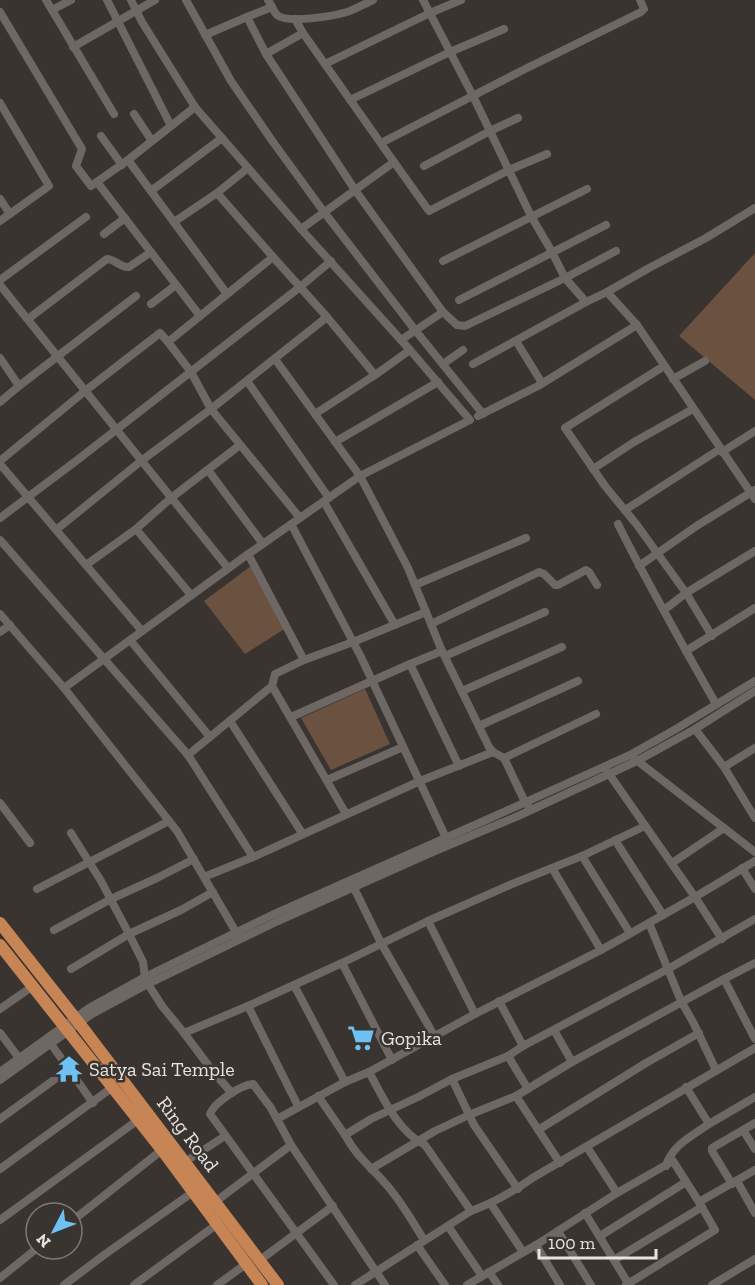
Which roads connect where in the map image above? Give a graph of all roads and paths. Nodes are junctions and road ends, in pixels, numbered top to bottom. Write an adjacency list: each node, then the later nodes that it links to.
1 (46, 0): 13 (street)
2 (71, 0): 13 (street)
3 (107, 0): 19 (street)
4 (131, 0): 14 (street)
5 (155, 0): 14 (street)
6 (186, 0): 22 (street)
7 (373, 0): 12 (street)
8 (423, 0): 16 (street)
9 (461, 0): 16 (street)
10 (640, 0): 27 (street)
11 (270, 4): 17 (street); 18 (street)
12 (351, 5): 18 (street)
13 (52, 10): 23 (street)
14 (136, 11): 19 (street); 30 (street)
15 (0, 12): 47 (street)
16 (430, 13): 24 (street); 26 (street)
17 (247, 17): 22 (street); 25 (street)
18 (295, 19): 21 (street)
19 (118, 21): 23 (street); 35 (street)
20 (504, 29): 24 (street)
21 (303, 33): 25 (street); 26 (street)
22 (205, 34): 54 (street)
23 (73, 47): 31 (street)
24 (450, 52): 27 (street); 28 (street)
25 (266, 54): 49 (street)
26 (325, 64): 28 (street)
27 (473, 96): 36 (street); 40 (street)
28 (350, 100): 40 (street)
29 (0, 104): 33 (street)
30 (195, 107): 35 (street); 38 (street)
31 (114, 114)
32 (134, 114): 39 (street)
33 (4, 117): 55 (street)
34 (518, 118): 36 (street)
35 (171, 126): 39 (street)
36 (490, 131): 44 (street); 46 (street)
37 (101, 136): 42 (street)
38 (222, 138): 45 (street); 50 (street)
39 (152, 141): 42 (street)
40 (381, 143): 43 (street)
41 (547, 154): 46 (street)
42 (125, 162): 47 (street); 50 (street)
43 (394, 162): 46 (street); 49 (street)
44 (424, 166)
45 (248, 168): 51 (street); 62 (street)
46 (509, 170): 56 (street)
47 (97, 182): 58 (street)
48 (587, 189): 56 (street)
49 (355, 190): 54 (street); 81 (street)
50 (152, 191): 60 (street)
51 (217, 194): 60 (street); 67 (street)
52 (0, 199): 55 (street)
53 (755, 208): 75 (street)
54 (324, 212): 62 (street); 86 (street)
55 (10, 214): 59 (street)
56 (531, 216): 66 (street); 69 (street)
57 (86, 217): 71 (street)
58 (125, 218): 63 (street); 65 (street)
59 (0, 221)
60 (174, 222): 76 (street)
61 (606, 225): 66 (street)
62 (301, 229): 68 (street)
63 (104, 234)
64 (616, 251): 70 (street)
65 (151, 252): 73 (street); 84 (street)
66 (552, 252): 70 (street); 78 (street)
67 (273, 257): 74 (street); 76 (street)
68 (331, 261): 74 (street); 87 (street)
69 (443, 261)
70 (565, 278): 79 (street); 81 (street)
71 (0, 280)
72 (0, 285): 84 (street)
73 (176, 285): 80 (street); 82 (street)
74 (300, 287): 83 (street); 99 (street)
75 (607, 292): 79 (street); 85 (street)
76 (227, 294): 82 (street)
77 (136, 296): 92 (street)
78 (459, 300)
79 (586, 302): 88 (street)
80 (151, 304)
81 (443, 312): 86 (street)
82 (200, 316): 89 (street)
83 (327, 317): 94 (street); 100 (street)
84 (28, 319): 92 (street)
85 (637, 325): 98 (street); 104 (street)
86 (415, 330): 87 (street); 96 (street)
87 (400, 340): 90 (street)
88 (516, 341): 97 (street); 104 (street)
89 (168, 342): 99 (street); 106 (street)
90 (410, 350): 100 (street); 103 (street)
91 (463, 350): 96 (street)
92 (57, 357): 105 (street); 106 (street)
93 (0, 358): 105 (street)
94 (275, 359): 102 (street); 110 (street)
95 (705, 361): 101 (street)
96 (443, 364): 111 (street)
97 (473, 364)
98 (664, 366): 101 (street); 120 (street)
99 (191, 372): 108 (street); 113 (street)
100 (375, 375): 110 (street)
101 (673, 379): 109 (street)
102 (247, 381): 108 (street); 126 (street)
103 (438, 382): 112 (street); 115 (street)
104 (542, 383): 111 (street)
105 (19, 386): 107 (street)
106 (85, 392): 113 (street); 119 (street)
107 (0, 402)
108 (212, 409): 116 (street); 118 (street)
109 (693, 409): 117 (street); 120 (street)
110 (315, 414): 115 (street)
111 (483, 414): 112 (street)
112 (470, 420): 122 (street)
113 (116, 429): 118 (street); 124 (street)
114 (755, 431): 117 (street)
115 (335, 442): 122 (street)
116 (240, 445): 121 (street); 129 (street)
117 (721, 451): 123 (street); 127 (street)
118 (141, 461): 125 (street); 133 (street)
119 (0, 463): 124 (street)
120 (593, 469): 127 (street)
121 (208, 470): 125 (street); 136 (street)
122 (360, 476): 126 (street); 143 (street)
123 (754, 494): 139 (street)
124 (28, 497): 128 (street); 133 (street)
125 (171, 498): 132 (street); 142 (street)
126 (327, 500): 129 (street); 154 (street)
127 (625, 510): 139 (street)
128 (0, 518)
129 (300, 518): 130 (street)
130 (291, 524): 136 (street); 159 (street)
131 (618, 524): 141 (street)
132 (136, 529): 140 (street); 146 (street)
133 (56, 530): 140 (street)
134 (526, 538): 143 (street)
135 (0, 540): 163 (street)
136 (263, 544): 138 (street)
137 (755, 551): 145 (street)
138 (248, 554): 142 (street); 164 (street)
139 (658, 554): 141 (street); 145 (street)
140 (86, 565): 155 (street)
141 (639, 566): 148 (street)
142 (228, 568): 146 (street)
143 (415, 585): 149 (street)
144 (597, 585): 152 (street)
145 (686, 593): 148 (street); 157 (street)
146 (191, 595): 155 (street)
147 (755, 608): 157 (street)
148 (664, 610): 161 (street)
149 (426, 612): 152 (street); 154 (street)
150 (545, 612): 162 (street)
151 (0, 614): 153 (street)
152 (431, 624): 162 (street)
153 (10, 625): 156 (street); 170 (street)
154 (395, 626): 159 (street)
155 (142, 631): 158 (street)
156 (0, 633)
157 (712, 636): 161 (street)
158 (130, 640): 163 (street); 179 (street)
159 (353, 642): 164 (street); 166 (street)
160 (562, 647): 171 (street)
161 (686, 651): 173 (street)
162 (443, 653): 165 (street); 171 (street)
163 (104, 658): 170 (street); 183 (street)
164 (304, 660): 169 (street)
165 (410, 664): 166 (street); 186 (street)
166 (372, 680): 175 (street); 180 (street)
167 (578, 681): 177 (street)
168 (755, 681): 173 (street)
169 (273, 686): 175 (street); 176 (street)
170 (64, 688): 196 (street)
171 (462, 691): 177 (street)
172 (755, 691): 178 (street)
173 (716, 704): 185 (street)
174 (596, 714): 184 (street)
175 (291, 717): 189 (street)
176 (230, 721): 179 (street); 200 (street)
177 (479, 726): 182 (street)
178 (695, 729): 185 (street); 187 (street)
179 (210, 737): 183 (street)
180 (404, 747): 189 (street); 190 (street)
181 (755, 748): 187 (street)
182 (493, 752): 184 (street); 186 (street)
183 (188, 755): 206 (street)
184 (504, 758): 191 (street)
185 (633, 758): 188 (street); 198 (street)
186 (459, 766): 190 (street)
187 (724, 767): 195 (street)
188 (606, 770): 191 (street); 193 (street); 197 (street)
189 (327, 780): 194 (street)
190 (420, 781): 194 (street); 202 (street)
191 (525, 802): 193 (street); 202 (street)
192 (0, 803): 203 (street)
193 (531, 810): 202 (street)
194 (346, 814): 200 (street)
195 (755, 818)
196 (169, 821): 207 (street); 209 (street)
197 (645, 826): 201 (street); 210 (street)
198 (724, 828): 204 (street); 210 (street)
199 (71, 833): 209 (street)
200 (302, 833): 206 (street)
201 (615, 840): 205 (street); 220 (street)
202 (448, 842): 214 (street)
203 (30, 843)
204 (755, 852)
205 (582, 856): 211 (street); 226 (street)
206 (253, 857): 213 (street)
207 (194, 859): 213 (street); 219 (street)
208 (755, 861): 212 (street)
209 (90, 863): 215 (street); 219 (street)
210 (672, 863): 218 (street)
211 (552, 868): 222 (street); 232 (street)
212 (742, 868): 216 (street); 218 (street)
213 (204, 877): 217 (street)
214 (352, 884): 228 (street); 230 (street)
215 (37, 889)
216 (755, 889)
217 (213, 892): 227 (street); 228 (street)
218 (695, 897): 220 (street); 229 (street)
219 (111, 899): 225 (street); 227 (street)
220 (663, 915): 224 (street)
221 (755, 919): 229 (street)
222 (428, 921): 230 (street); 245 (street)
223 (0, 923): 246 (highway, Ring Road)
224 (649, 923): 226 (street); 236 (street)
225 (54, 930)
226 (630, 933): 232 (street)
227 (129, 934): 235 (street); 238 (street)
228 (239, 936): 238 (street)
229 (722, 939): 236 (street)
230 (381, 943): 233 (street); 252 (street)
231 (1, 949): 240 (highway, Ring Road)
232 (601, 950): 242 (street)
233 (342, 963): 239 (street); 259 (street)
234 (755, 963): 237 (street)
235 (71, 969)
236 (668, 969): 241 (street); 248 (street)
237 (724, 979): 241 (street); 253 (street)
238 (146, 981): 246 (street); 250 (street)
239 (294, 985): 243 (street); 267 (street)
240 (33, 986): 244 (street); 247 (highway, Ring Road)
241 (681, 1001): 251 (street); 260 (street)
242 (499, 1002): 245 (street); 255 (street)
243 (248, 1006): 250 (street); 276 (street)
244 (0, 1009)
245 (475, 1014): 252 (street)
246 (77, 1020): 247 (street); 293 (highway, Ring Road)
247 (66, 1029): 254 (street); 268 (highway, Ring Road)
248 (554, 1030): 255 (street); 260 (street)
249 (0, 1033): 258 (street)
250 (184, 1033): 271 (street)
251 (699, 1033): 262 (street); 284 (street)
252 (435, 1037): 259 (street)
253 (755, 1039)
254 (49, 1041): 258 (street); 261 (street); 266 (street)
255 (523, 1046): 257 (street)
256 (755, 1048): 262 (street)
257 (508, 1056): 265 (street); 270 (street)
258 (19, 1059): 263 (street)
259 (392, 1060): 264 (street)
260 (572, 1062): 270 (street)
261 (69, 1069): 275 (street); 279 (street)
262 (716, 1070): 269 (street)
263 (0, 1071)
264 (369, 1071): 267 (street); 277 (street)
265 (452, 1078): 277 (street); 278 (street)
266 (0, 1080)
267 (345, 1082): 272 (street)
268 (113, 1087): 275 (street); 281 (highway, Ring Road)
269 (686, 1088): 283 (street); 290 (street)
270 (528, 1089): 273 (street)
271 (232, 1093): 280 (street); 287 (street)
272 (318, 1096): 276 (street); 286 (street)
273 (516, 1096): 278 (street); 284 (street)
274 (755, 1097): 283 (street)
275 (93, 1103): 296 (street)
276 (298, 1106): 280 (street)
277 (391, 1110): 286 (street); 288 (street)
278 (469, 1115): 288 (street); 302 (street)
279 (0, 1119)
280 (277, 1119): 289 (street)
281 (138, 1120): 292 (highway, Ring Road); 313 (street)
282 (755, 1123): 285 (street)
283 (709, 1124): 295 (street)
284 (538, 1130): 294 (street)
285 (743, 1130): 291 (street); 301 (street)
286 (345, 1135): 297 (street)
287 (225, 1136): 293 (street); 299 (street)
288 (417, 1141): 297 (street); 309 (street)
289 (291, 1145): 299 (street); 308 (street)
290 (587, 1147): 294 (street); 304 (street)
291 (755, 1149)
292 (162, 1150): 303 (highway, Ring Road); 310 (street)
293 (185, 1162): 305 (highway, Ring Road)
294 (560, 1163): 302 (street)
295 (666, 1166): 300 (street); 304 (street)
296 (0, 1169)
297 (371, 1169): 319 (street)
298 (755, 1170): 301 (street)
299 (252, 1174): 305 (street); 317 (street)
300 (686, 1182): 307 (street); 318 (street)
301 (734, 1182): 307 (street); 312 (street)
302 (518, 1189): 306 (street)
303 (193, 1192): 314 (highway, Ring Road); 331 (street)
304 (617, 1192): 311 (street)
305 (215, 1202): 324 (highway, Ring Road)
306 (491, 1204): 309 (street); 321 (street)
307 (700, 1205): 325 (street); 330 (street)
308 (333, 1206): 317 (street); 327 (street)
309 (471, 1211): 315 (street)
310 (84, 1212)
311 (585, 1213): 316 (street); 318 (street)
312 (755, 1214)
313 (0, 1220)
314 (216, 1224): 326 (highway, Ring Road); 332 (street)
315 (448, 1226): 319 (street); 328 (street)
316 (558, 1231): 320 (street); 343 (street)
317 (296, 1233): 324 (street); 336 (street)
318 (600, 1236): 325 (street)
319 (421, 1243): 327 (street); 339 (street)
320 (536, 1245): 321 (street); 342 (street)
321 (523, 1252): 328 (street)
322 (24, 1259): 329 (street)
323 (755, 1259): 344 (street)
324 (260, 1260): 335 (highway, Ring Road)
325 (614, 1260): 330 (street)
326 (246, 1264): 333 (street); 334 (highway, Ring Road)
327 (376, 1272): 337 (street); 338 (street)
328 (486, 1274): 340 (street); 341 (street)
329 (0, 1278)
330 (627, 1284)
331 (64, 1285)
332 (134, 1285)
333 (217, 1285)
334 (262, 1285)
335 (278, 1285)
336 (334, 1285)
337 (356, 1285)
338 (386, 1285)
339 (445, 1285)
340 (467, 1285)
341 (498, 1285)
342 (560, 1285)
343 (591, 1285)
344 (712, 1285)

